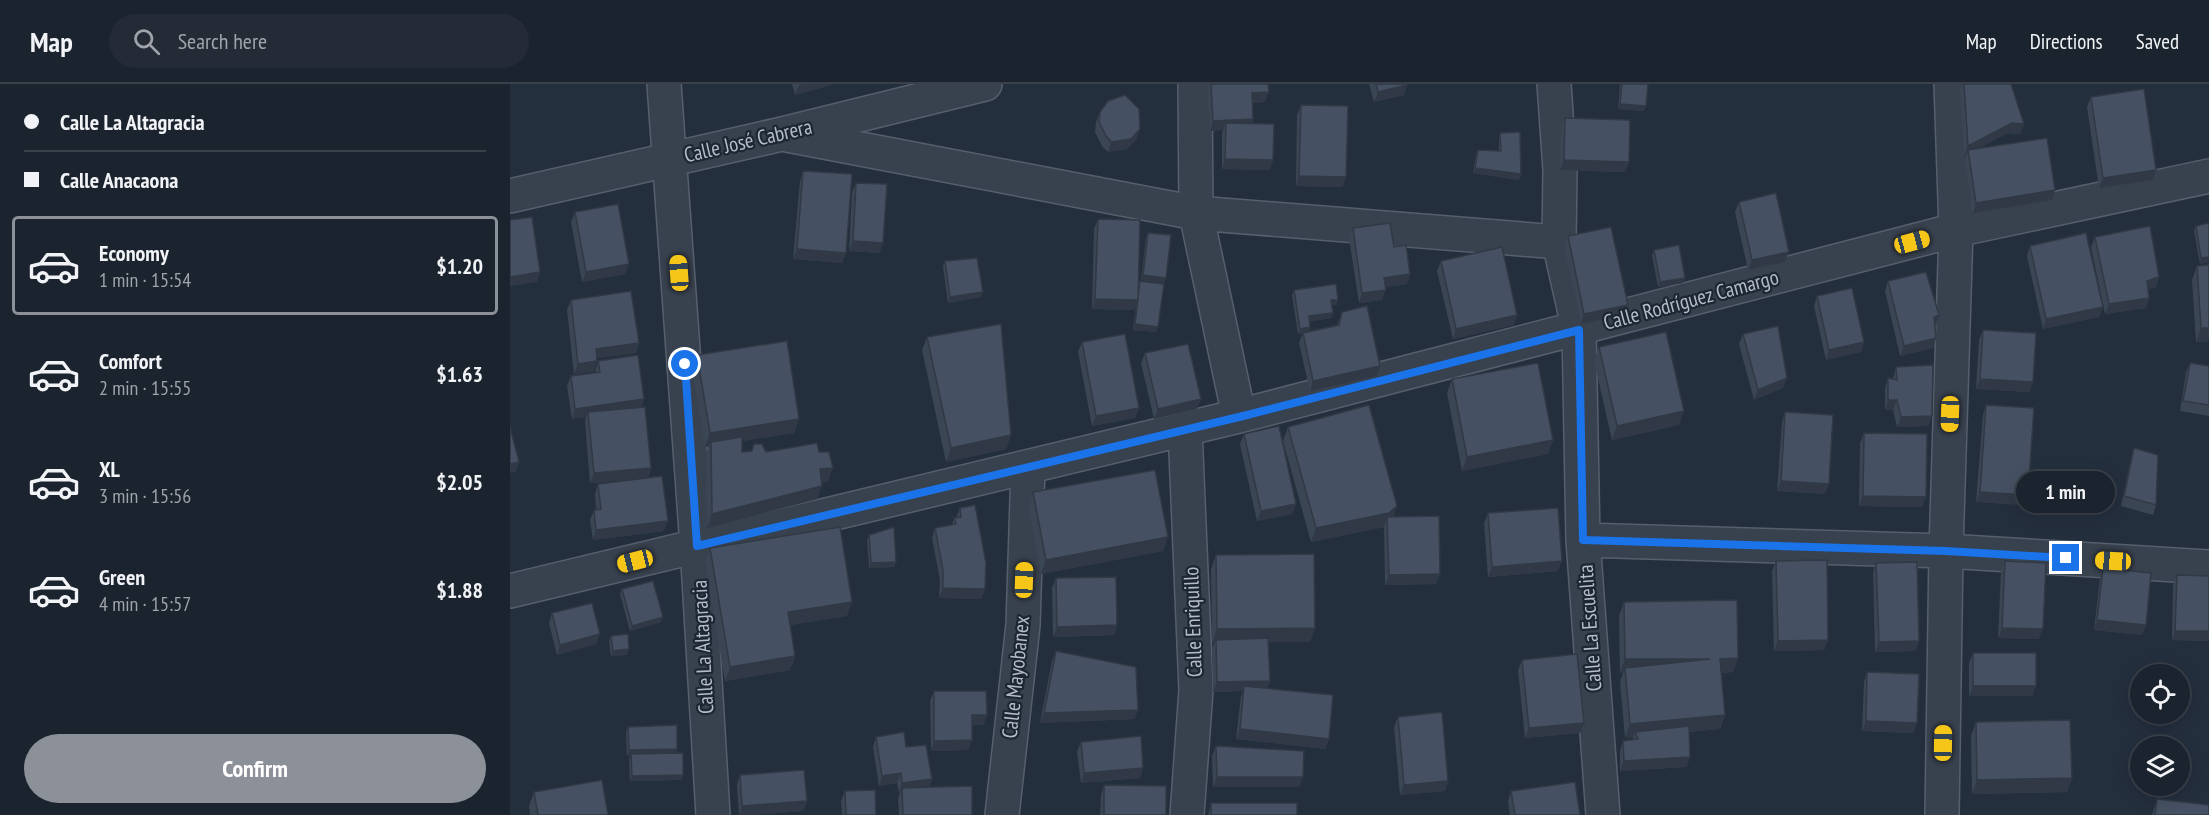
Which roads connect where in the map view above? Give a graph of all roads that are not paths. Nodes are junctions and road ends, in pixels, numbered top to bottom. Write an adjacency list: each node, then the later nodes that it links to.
1 (664, 84): 7 (street, Calle La Altagracia)
2 (1195, 84): 10 (street)
3 (1554, 84): 12 (street, Calle La Escuelita)
4 (1951, 84): 11 (street)
5 (975, 85): 6 (street, Calle José Cabrera)
6 (782, 134): 7 (street, Calle José Cabrera); 10 (street)
7 (671, 159): 9 (street, Calle José Cabrera); 18 (street, Calle La Altagracia)
8 (2209, 176): 11 (street, Calle Rodríguez Camargo)
9 (510, 196)
10 (1196, 213): 12 (street); 14 (street)
11 (1956, 230): 13 (street, Calle Rodríguez Camargo); 19 (street)
12 (1559, 242): 13 (street, Calle La Escuelita)
13 (1579, 330): 14 (street, Calle Rodríguez Camargo); 17 (street, Calle La Escuelita)
14 (1239, 417): 15 (street, Calle Rodríguez Camargo)
15 (1185, 429): 16 (street, Calle Rodríguez Camargo); 24 (street, Calle Enriquillo)
16 (1028, 467): 18 (street, Calle Rodríguez Camargo); 23 (street, Calle Mayobanex)
17 (1583, 540): 19 (street); 25 (street, Calle La Escuelita)
18 (697, 546): 21 (street, Calle Rodríguez Camargo); 22 (street, Calle La Altagracia)
19 (1946, 551): 20 (street); 26 (street)
20 (2209, 567)
21 (510, 591)
22 (713, 815)
23 (1002, 815)
24 (1187, 815)
25 (1604, 815)
26 (1942, 815)

